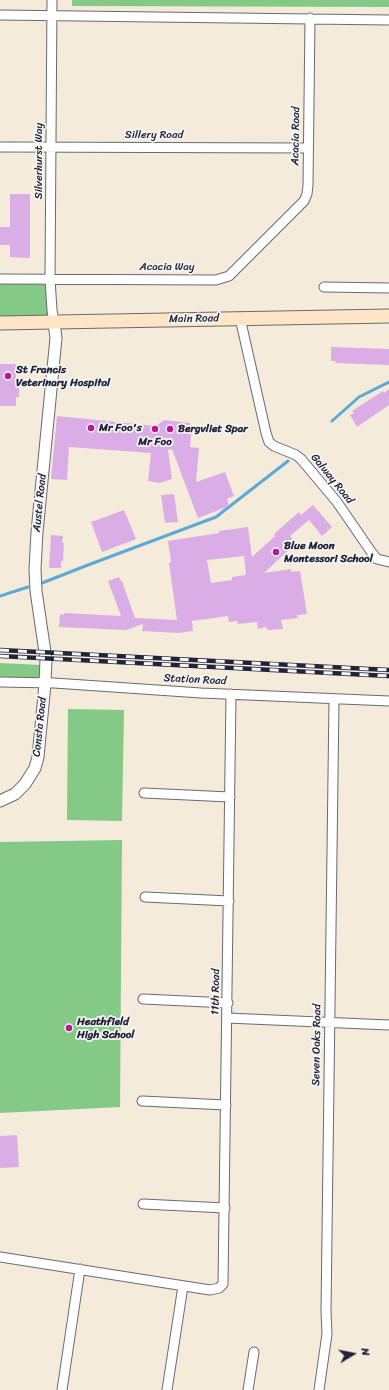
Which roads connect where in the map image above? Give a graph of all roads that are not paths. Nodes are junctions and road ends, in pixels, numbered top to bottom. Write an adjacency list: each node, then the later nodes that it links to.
1 (52, 0): 3 (street, Silverhurst Way)
2 (0, 15): 3 (street)
3 (52, 16): 4 (street); 7 (street, Silverhurst Way)
4 (310, 18): 5 (street); 8 (street, Acacia Road)
5 (389, 20)
6 (0, 147): 7 (street, Sillery Road)
7 (51, 147): 8 (street, Sillery Road); 11 (street, Silverhurst Way)
8 (308, 148): 9 (street, Acacia Road)
9 (267, 238): 11 (street, Acacia Way)
10 (0, 279): 11 (street, Acacia Way)
11 (50, 279): 16 (street, Silverhurst Way)
12 (324, 287): 13 (street)
13 (389, 288)
14 (389, 316): 15 (main road, Main Road)
15 (240, 318): 16 (main road, Main Road); 18 (street, Galway Road)
16 (54, 322): 17 (main road, Main Road); 20 (street, Austel Road)
17 (0, 323)
18 (389, 562)
19 (0, 682): 20 (street, Station Road)
20 (45, 684): 21 (street, Station Road); 26 (street, Consta Road)
21 (231, 694): 22 (street, Station Road); 25 (street, 11th Road)
22 (334, 699): 23 (street, Station Road); 32 (street, Seven Oaks Road)
23 (389, 701)
24 (144, 794): 25 (street)
25 (230, 798): 28 (street, 11th Road)
26 (0, 802)
27 (145, 897): 28 (street)
28 (229, 901): 30 (street, 11th Road)
29 (143, 999): 30 (street)
30 (228, 1003): 31 (street, 11th Road)
31 (227, 1018): 32 (street); 35 (street, 11th Road)
32 (330, 1023): 33 (street); 45 (street, Seven Oaks Road)
33 (389, 1025)
34 (142, 1101): 35 (street)
35 (226, 1105): 37 (street, 11th Road)
36 (143, 1204): 37 (street)
37 (225, 1208): 40 (street, 11th Road)
38 (0, 1257): 39 (street)
39 (80, 1270): 40 (street); 42 (street)
40 (183, 1286): 43 (street)
41 (254, 1352): 44 (street)
42 (62, 1390)
43 (167, 1390)
44 (248, 1390)
45 (319, 1390)

